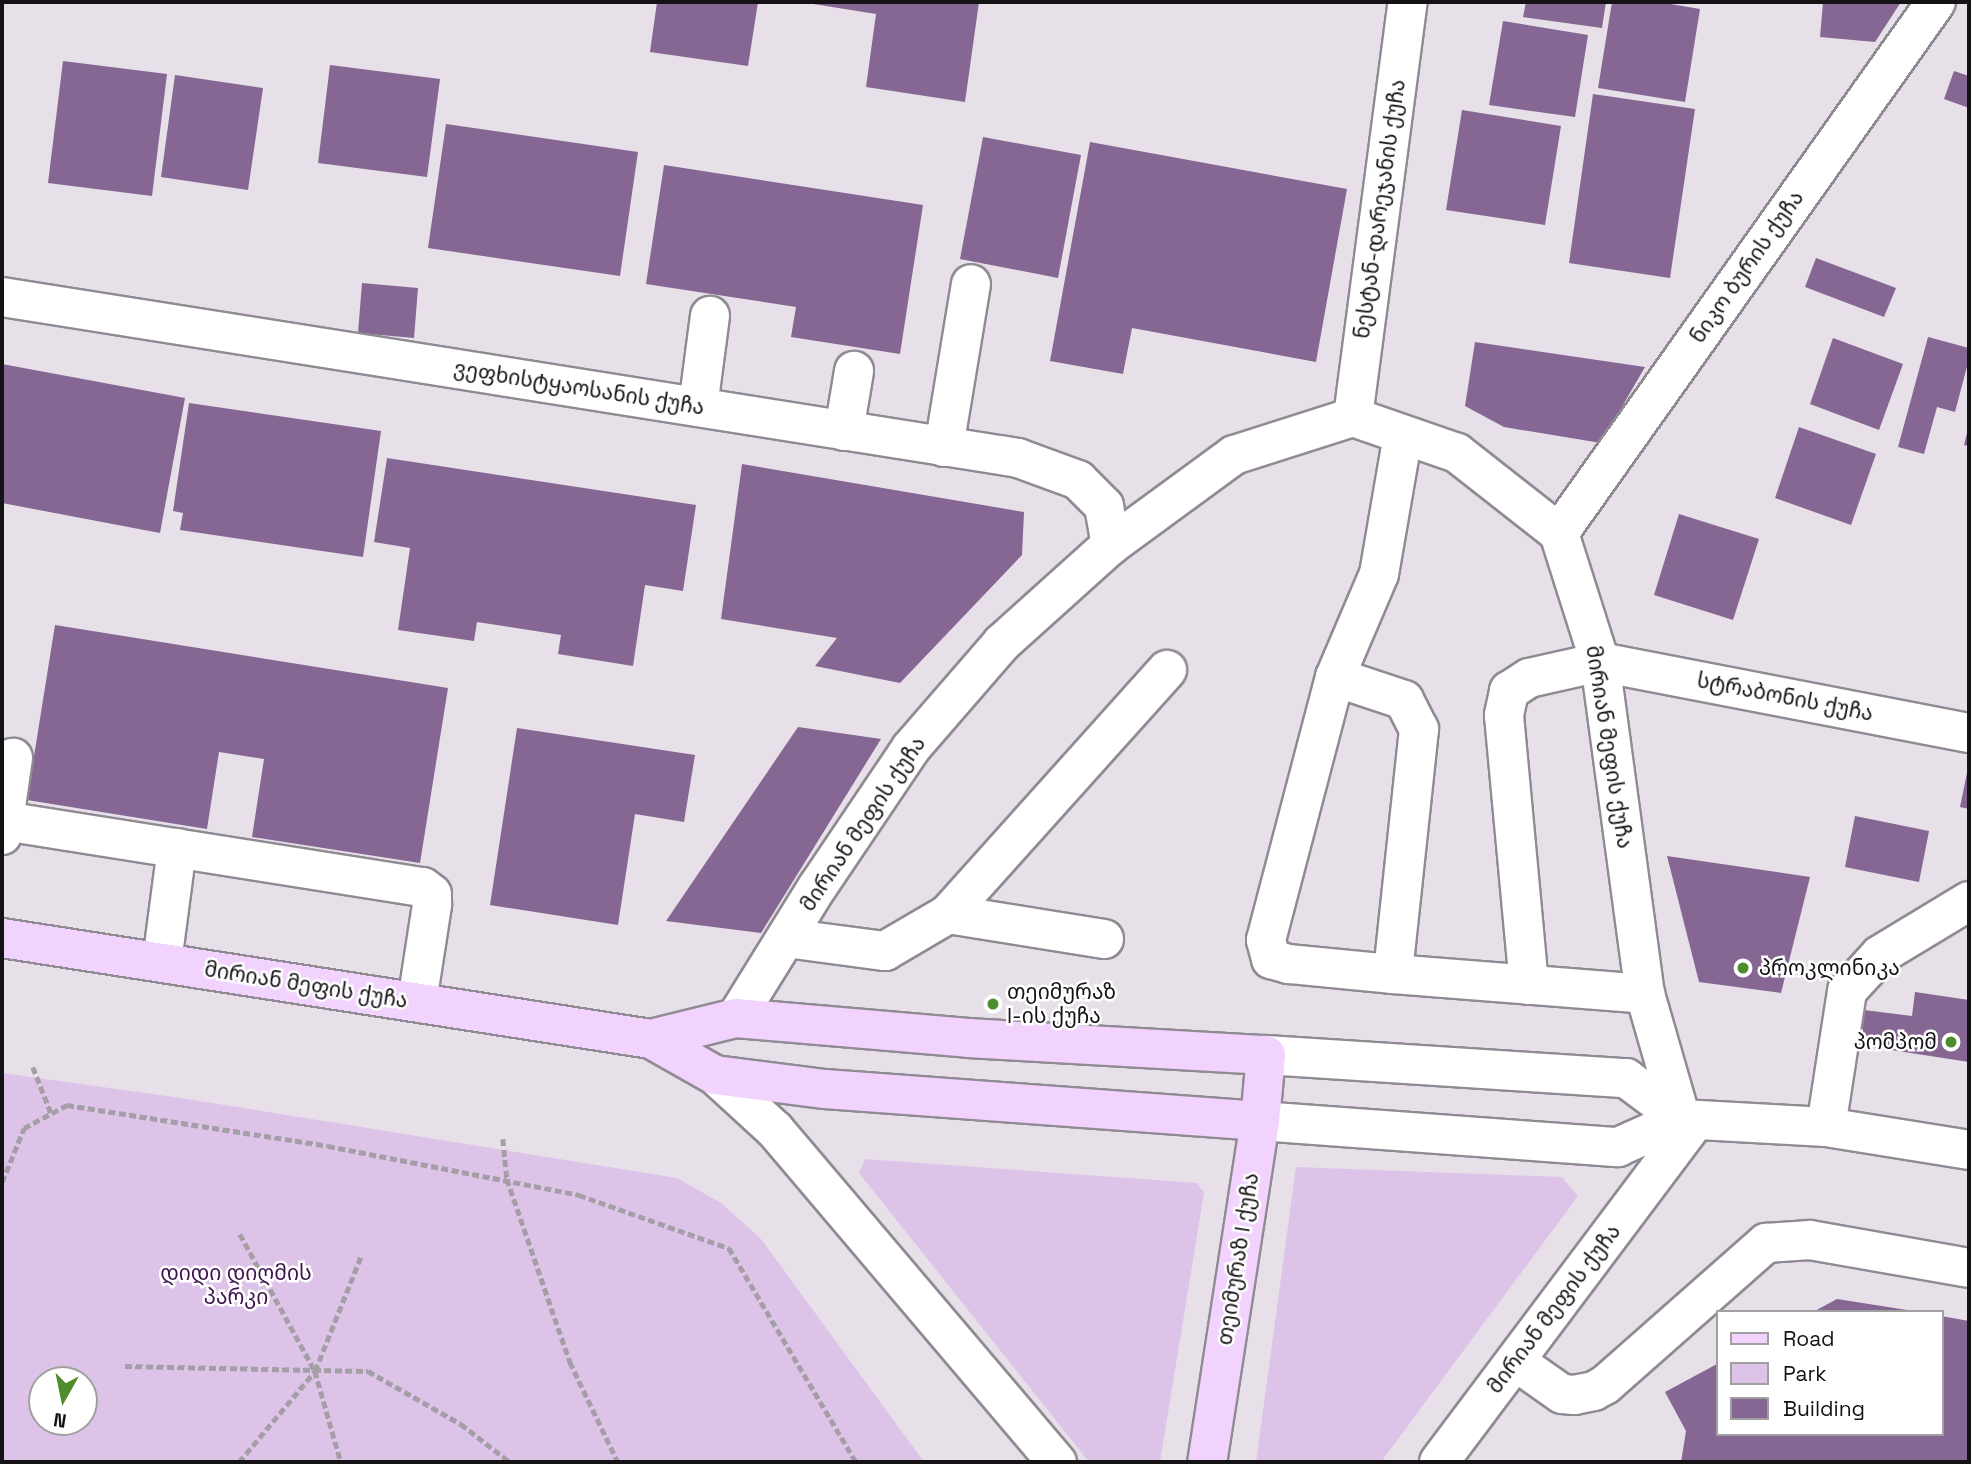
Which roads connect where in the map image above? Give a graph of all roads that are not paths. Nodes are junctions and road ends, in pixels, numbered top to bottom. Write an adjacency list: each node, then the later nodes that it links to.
1 (1408, 2): 8 (street, ნესტან-დარეჯანის ქუჩა)
2 (1936, 2): 12 (street, ნიკო ბურის ქუჩა)
3 (971, 284): 11 (street)
4 (2, 297): 7 (street, ვეფხისტყაოსანის ქუჩა)
5 (710, 316): 7 (street)
6 (853, 371): 9 (street)
7 (698, 407): 9 (street, ვეფხისტყაოსანის ქუჩა)
8 (1353, 417): 10 (street); 13 (street, მირიან მეფის ქუჩა)
9 (844, 431): 11 (street, ვეფხისტყაოსანის ქუჩა)
10 (1403, 435): 12 (street); 16 (street)
11 (944, 447): 13 (street, ვეფხისტყაოსანის ქუჩა)
12 (1559, 533): 14 (street, მირიან მეფის ქუჩა)
13 (1111, 545): 24 (street, მირიან მეფის ქუჩა)
14 (1600, 662): 17 (street, სტრაბონის ქუჩა); 28 (street); 29 (street, მირიან მეფის ქუჩა)
15 (1167, 670): 22 (street)
16 (1335, 677): 27 (street); 27 (street)
17 (1969, 733)
18 (13, 758): 19 (street)
19 (3, 828): 20 (street)
20 (177, 848): 26 (street); 30 (street)
21 (1969, 901): 37 (street)
22 (948, 914): 24 (street); 25 (street)
23 (2, 938): 26 (main road, მირიან მეფის ქუჩა)
24 (786, 938): 31 (street, მირიან მეფის ქუჩა)
25 (1104, 939)
26 (162, 962): 30 (main road, მირიან მეფის ქუჩა)
27 (1393, 974): 28 (street)
28 (1529, 985): 29 (street)
29 (1646, 994): 35 (street, მირიან მეფის ქუჩა)
30 (417, 1002): 32 (main road, მირიან მეფის ქუჩა)
31 (736, 1018): 32 (main road, მირიან მეფის ქუჩა); 33 (main road, მირიან მეფის ქუჩა)
32 (651, 1039): 34 (main road, მირიან მეფის ქუჩა)
33 (1266, 1055): 35 (street, მირიან მეფის ქუჩა); 36 (main road, თეიმურაზ I ქუჩა)
34 (715, 1075): 36 (main road, მირიან მეფის ქუჩა); 41 (street, მირიან მეფის ქუჩა)
35 (1688, 1120): 36 (street, მირიან მეფის ქუჩა); 37 (street, მირიან მეფის ქუჩა); 40 (street, მირიან მეფის ქუჩა)
36 (1260, 1121): 42 (main road, თეიმურაზ I ქუჩა)
37 (1826, 1126): 38 (street, მირიან მეფის ქუჩა)
38 (1969, 1150)
39 (1969, 1268): 40 (street)
40 (1515, 1361): 43 (street, მირიან მეფის ქუჩა)
41 (1057, 1462)
42 (1207, 1462)
43 (1439, 1462)

